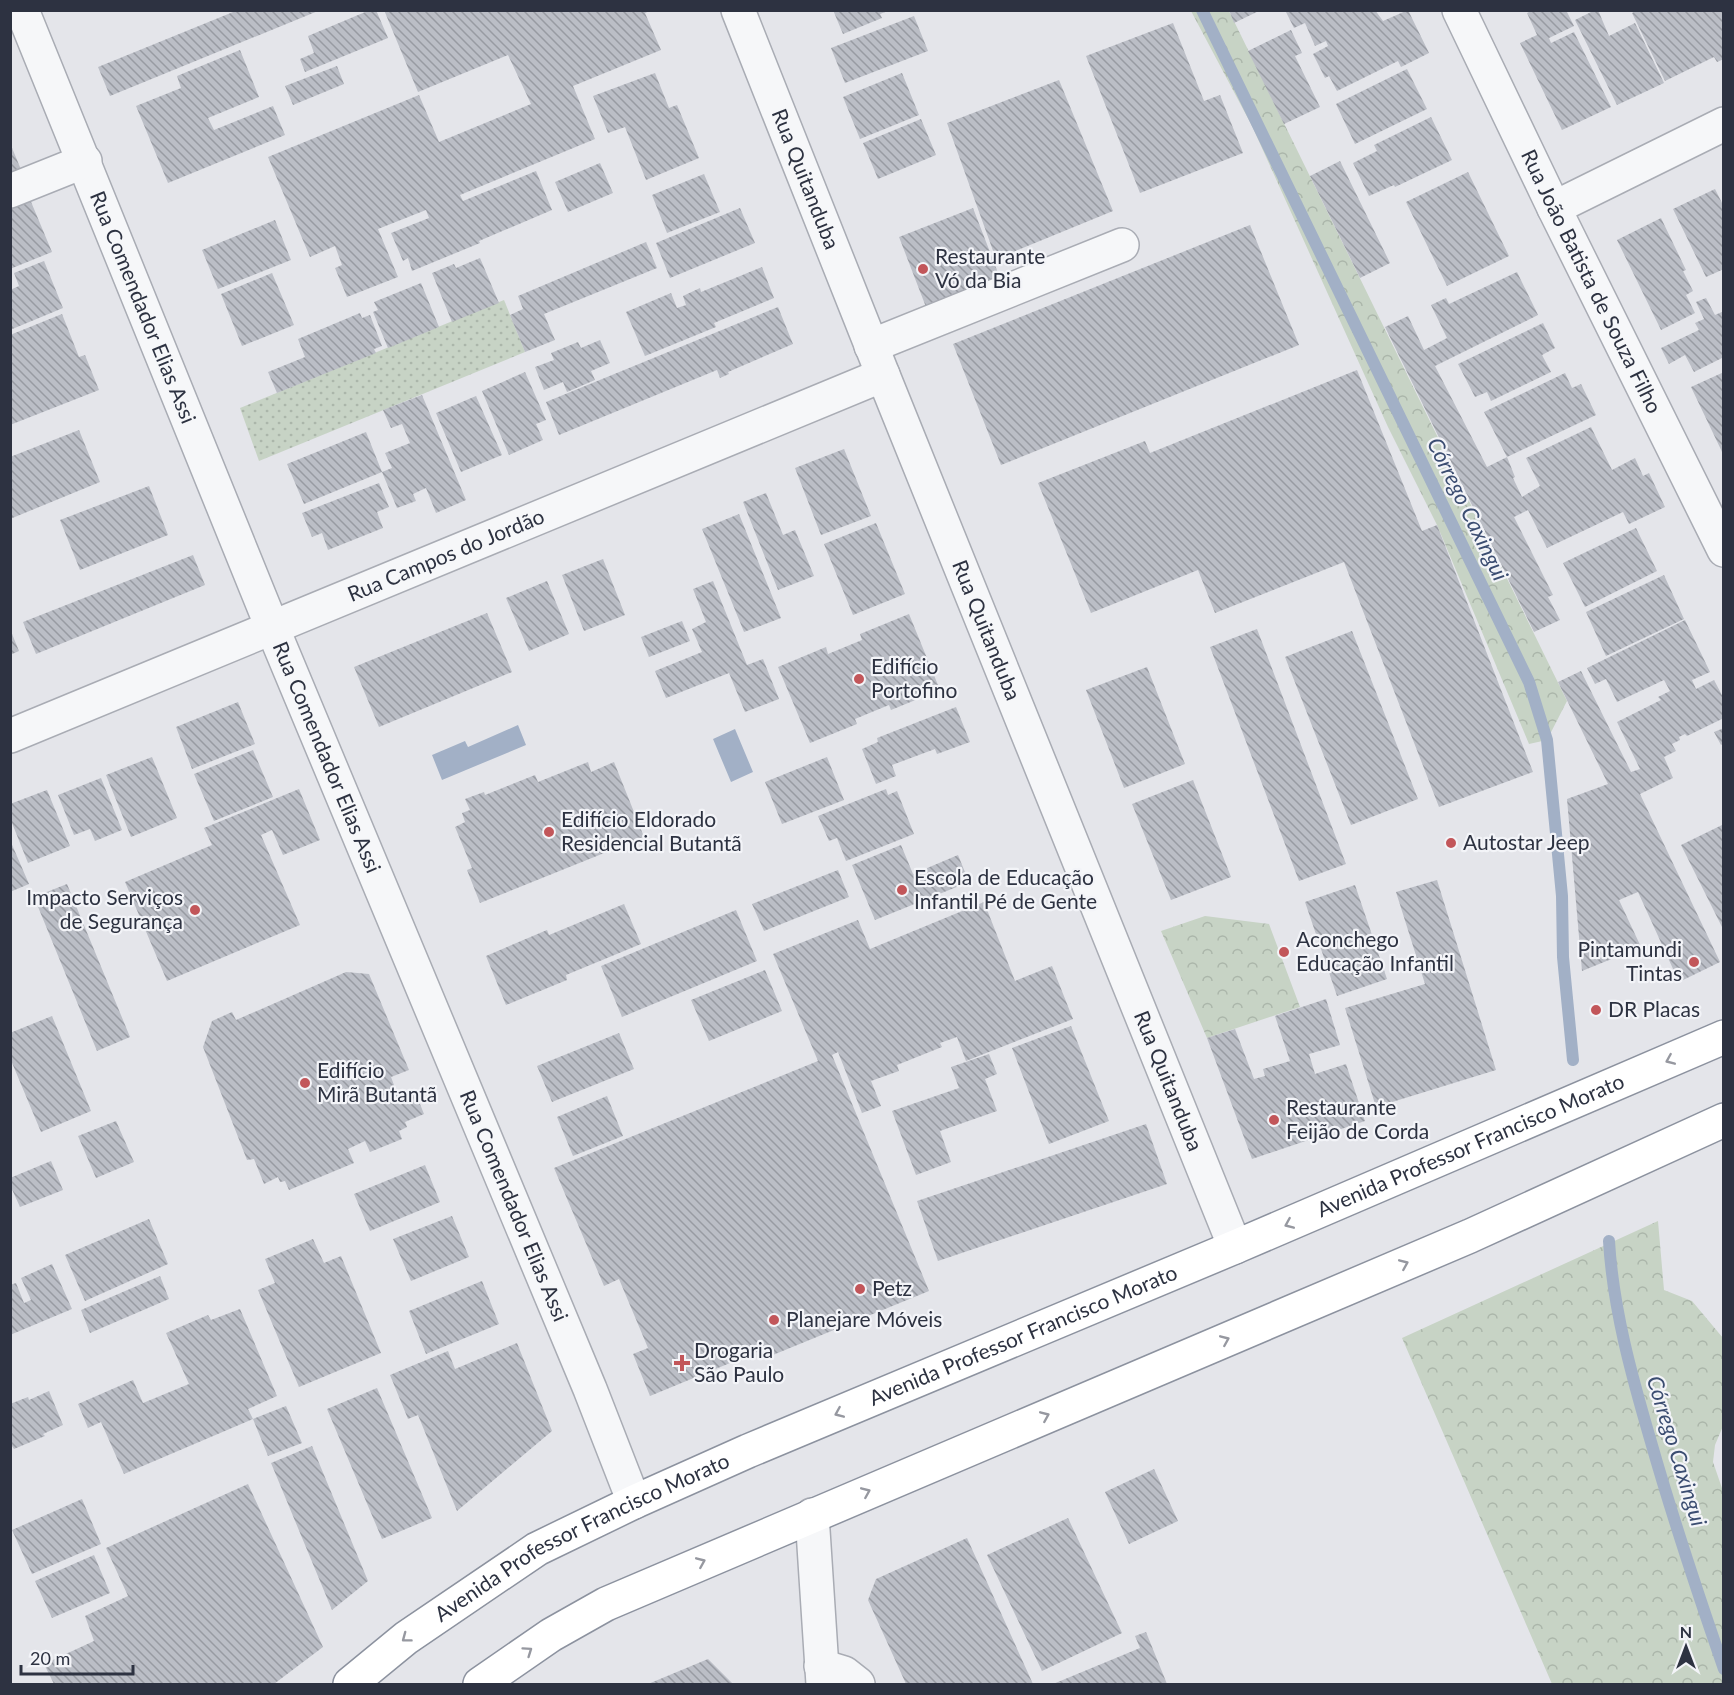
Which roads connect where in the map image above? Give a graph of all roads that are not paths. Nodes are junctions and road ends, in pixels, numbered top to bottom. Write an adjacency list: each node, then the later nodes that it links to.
1 (22, 10): 5 (street, Rua Comendador Elias Assi)
2 (738, 10): 9 (street, Rua Quitanduba)
3 (1460, 10): 7 (street, Rua João Batista de Souza Filho)
4 (1724, 124): 7 (street)
5 (85, 161): 6 (street); 11 (street, Rua Comendador Elias Assi)
6 (10, 191)
7 (1554, 208): 10 (street, Rua João Batista de Souza Filho)
8 (1122, 245): 9 (street, Rua Campos do Jordão)
9 (877, 360): 11 (street, Rua Campos do Jordão); 15 (street, Rua Quitanduba)
10 (1724, 550)
11 (272, 627): 12 (street, Rua Campos do Jordão); 16 (street, Rua Comendador Elias Assi)
12 (10, 736)
13 (1724, 1037): 15 (highway, Avenida Professor Francisco Morato, one-way to 15)
14 (1724, 1120): 17 (highway, one-way to 14)
15 (1235, 1247): 16 (highway, Avenida Professor Francisco Morato, one-way to 16)
16 (634, 1502): 19 (highway, Avenida Professor Francisco Morato, one-way to 19)
17 (812, 1515): 18 (street); 20 (highway, one-way to 17)
18 (822, 1675): 21 (street)
19 (350, 1684)
20 (480, 1684)
21 (858, 1684)

